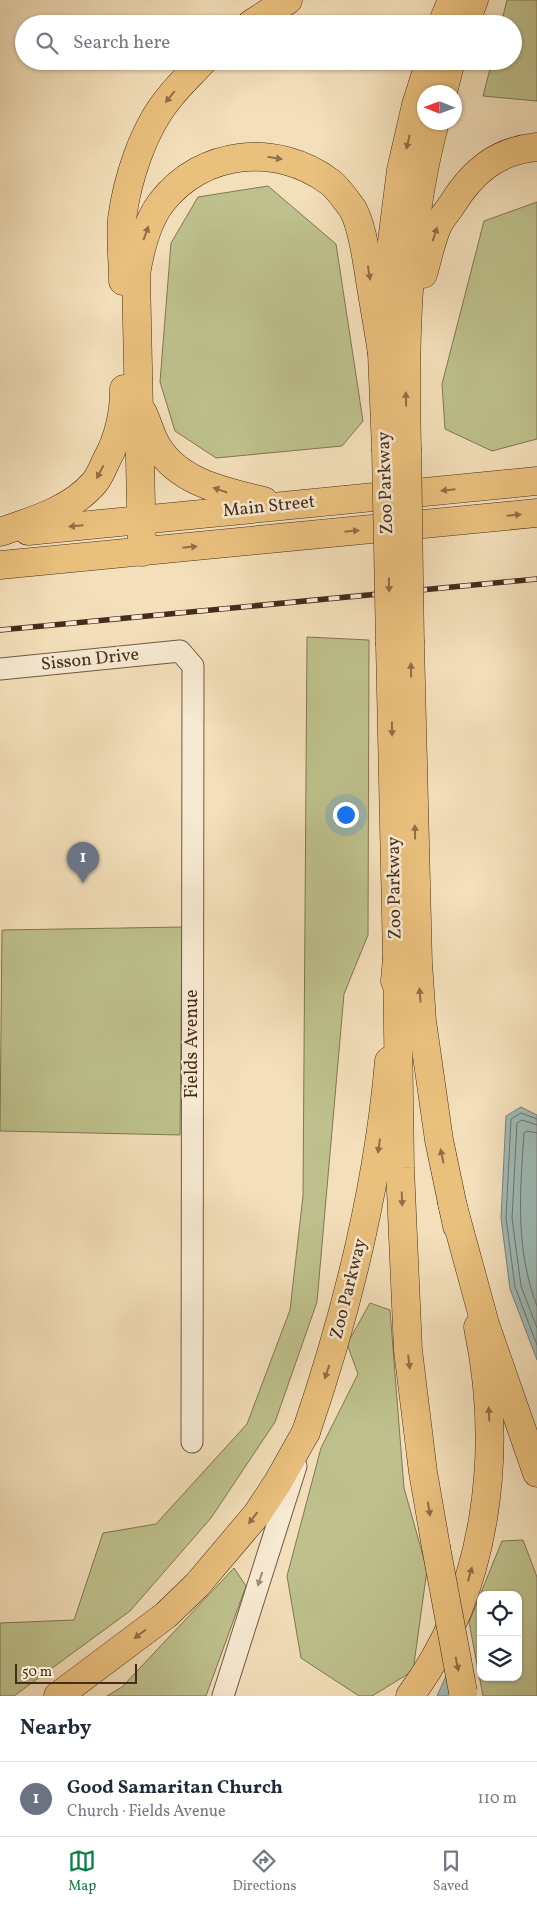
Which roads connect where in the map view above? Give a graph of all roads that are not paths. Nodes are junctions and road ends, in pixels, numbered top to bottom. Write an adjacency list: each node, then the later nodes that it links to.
1 (288, 0): 4 (main road)
2 (452, 0): 5 (main road)
3 (474, 0): 6 (main road)
4 (265, 15)
5 (446, 15)
6 (468, 15)
7 (194, 70): 15 (main road, one-way to 15)
8 (427, 70): 14 (main road, Zoo Parkway, one-way to 14)
9 (449, 70): 10 (main road)
10 (445, 85)
11 (433, 130): 13 (main road, Zoo Parkway)
12 (537, 147): 13 (main road, one-way to 12)
13 (408, 331): 16 (main road, Zoo Parkway, one-way to 13)
14 (382, 353): 15 (main road, one-way to 14); 16 (main road, Zoo Parkway)
15 (132, 400): 20 (main road, one-way to 15); 22 (main road); 23 (main road, one-way to 23)
16 (396, 449): 26 (main road, Zoo Parkway, bridge)
17 (537, 463): 19 (main road)
18 (537, 481): 19 (main road, Main Street)
19 (496, 485): 20 (main road, Main Street, one-way to 20)
20 (284, 506): 22 (main road, Main Street)
21 (537, 513): 24 (main road, Main Street, one-way to 21)
22 (133, 521): 23 (main road, Main Street, one-way to 23); 24 (main road)
23 (0, 533)
24 (134, 552): 25 (main road, Main Street)
25 (0, 565)
26 (400, 644): 29 (main road, Zoo Parkway, one-way to 29); 30 (main road, Zoo Parkway, one-way to 26)
27 (180, 651): 28 (street, Sisson Drive); 32 (street, Fields Avenue)
28 (0, 670)
29 (397, 958): 31 (main road, Zoo Parkway, one-way to 31); 34 (main road, one-way to 34, bridge)
30 (452, 1203): 33 (main road); 37 (main road, Zoo Parkway, one-way to 30)
31 (306, 1432): 35 (main road, one-way to 35); 36 (street, Zoo Parkway, one-way to 36)
32 (192, 1442)
33 (537, 1473)
34 (463, 1694)
35 (58, 1696)
36 (223, 1696)
37 (410, 1696)

